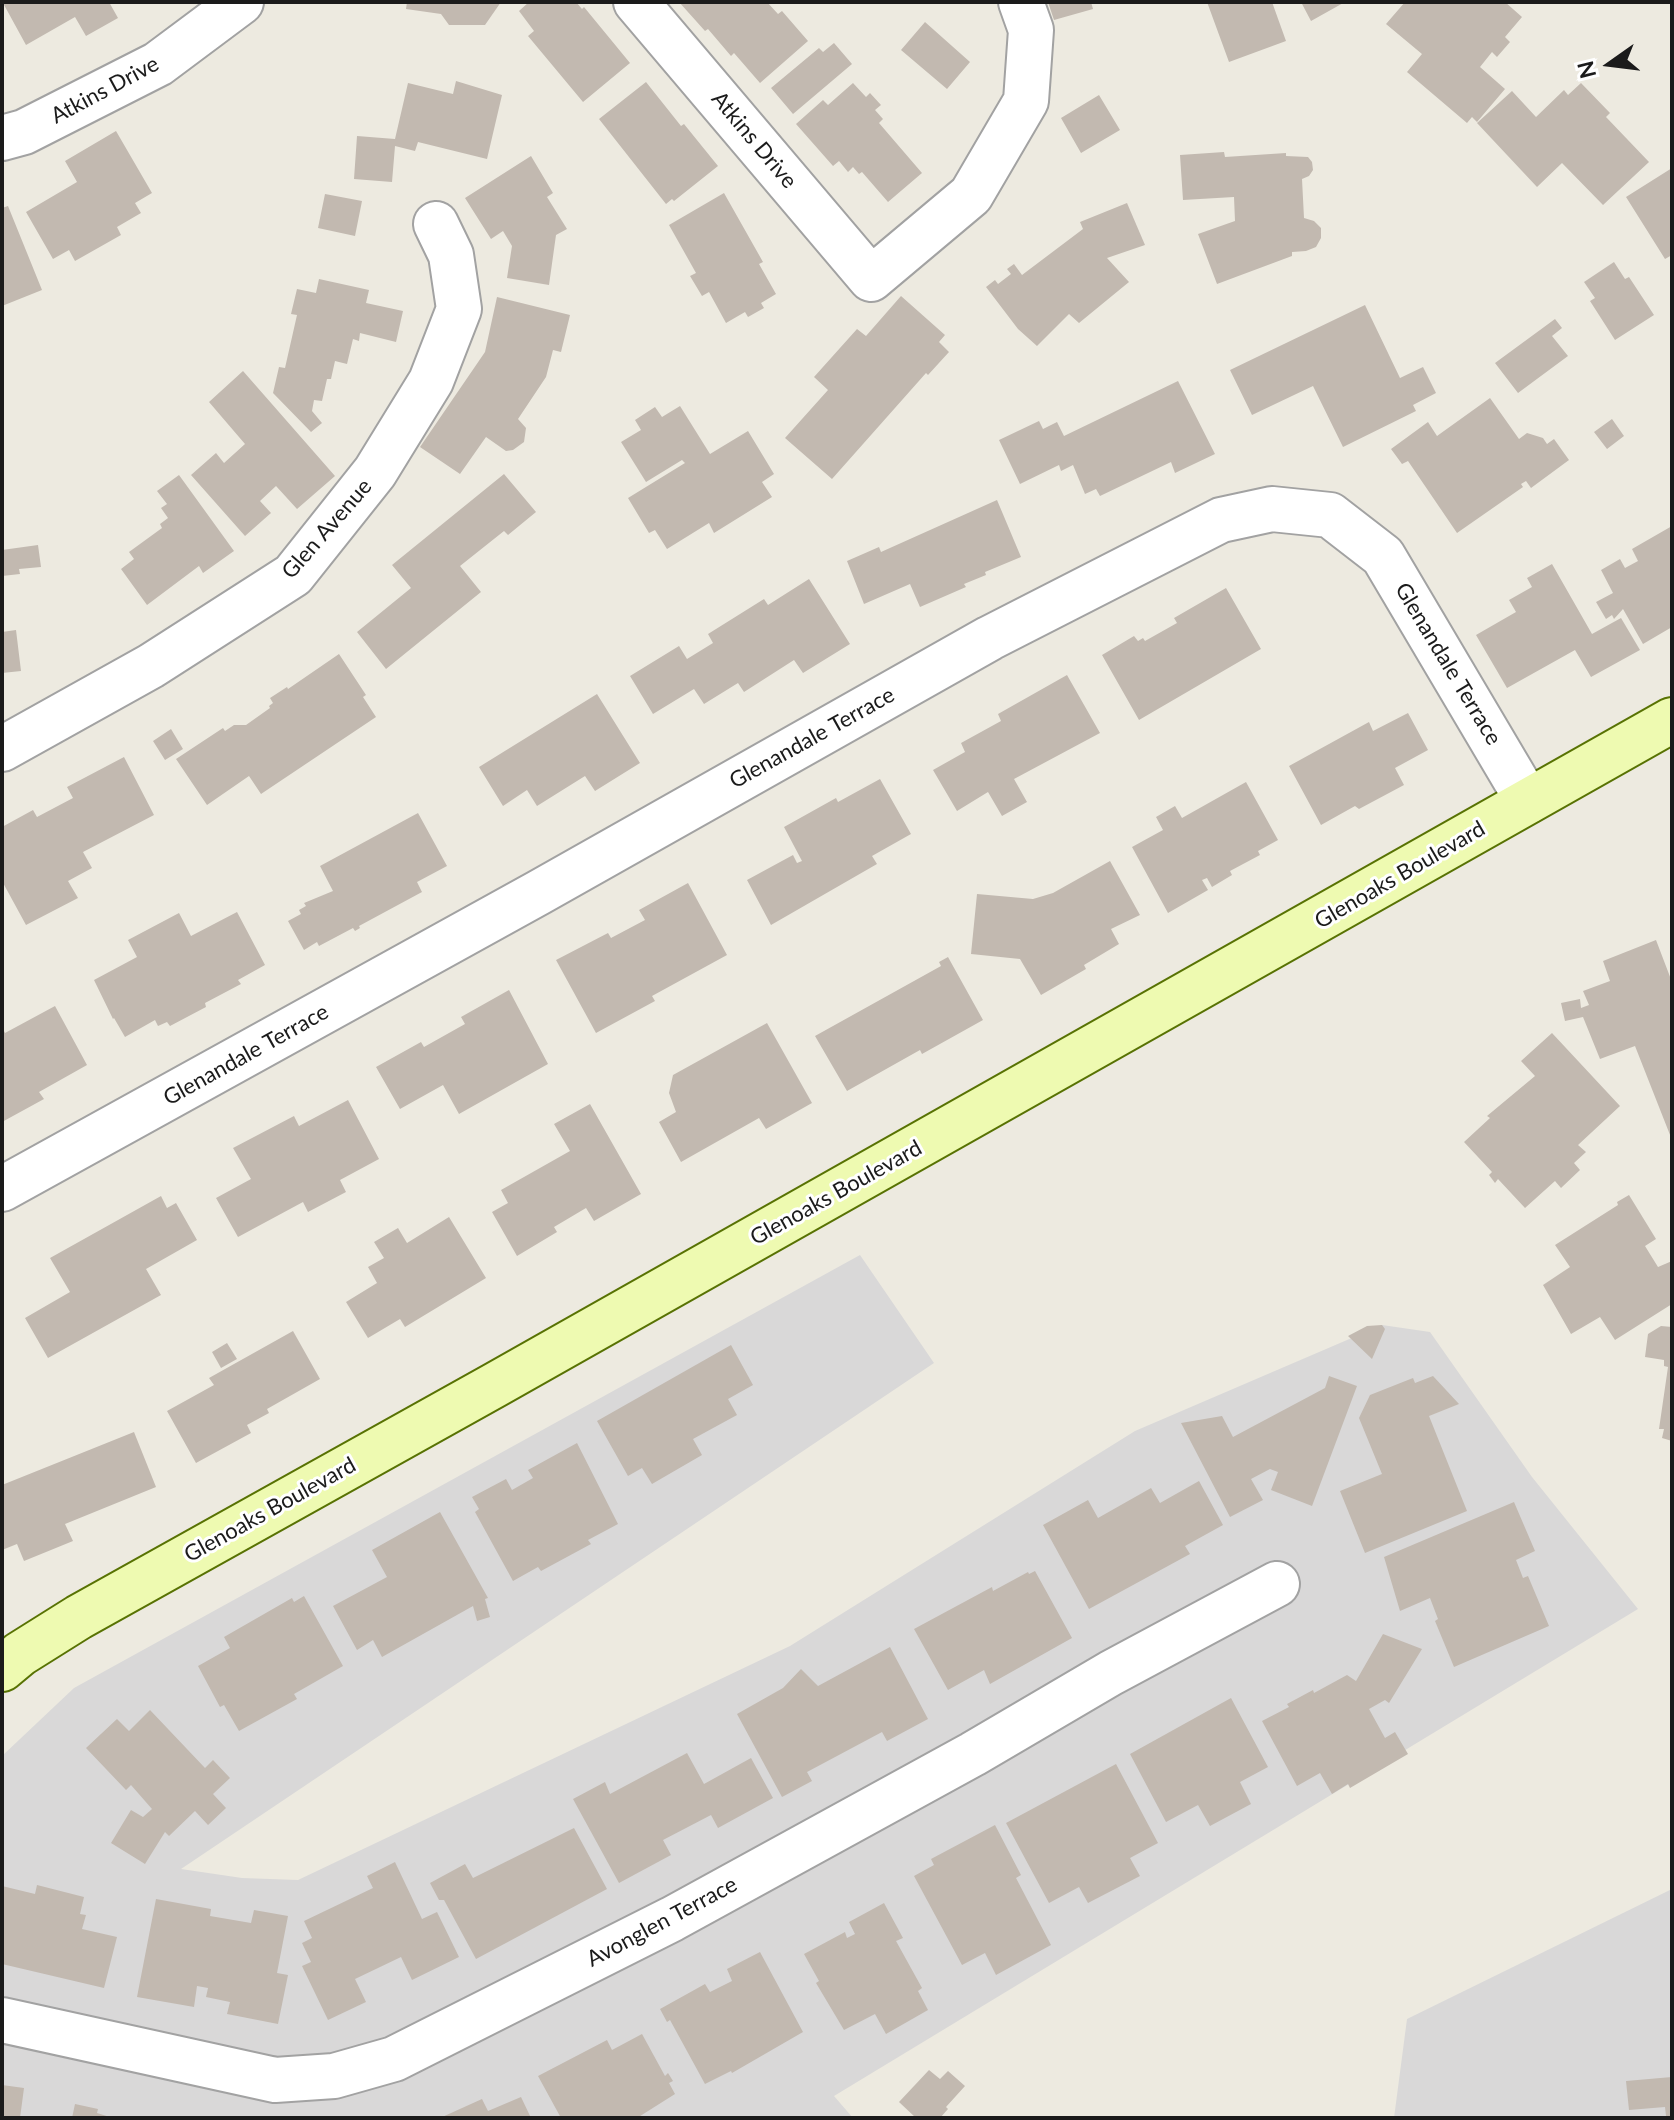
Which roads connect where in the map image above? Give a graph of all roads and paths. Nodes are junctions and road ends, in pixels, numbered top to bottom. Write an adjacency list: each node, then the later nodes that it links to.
1 (241, 2): 4 (street, Atkins Drive)
2 (636, 2): 3 (street, Atkins Drive)
3 (1021, 2)
4 (2, 138)
5 (436, 224): 7 (street, Glen Avenue)
6 (1672, 720): 8 (street, Glenoaks Boulevard)
7 (2, 749)
8 (1528, 801): 9 (street, Glenandale Terrace); 11 (street, Glenoaks Boulevard)
9 (2, 1189)
10 (1277, 1584): 12 (street, Avonglen Terrace)
11 (2, 1669)
12 (2, 2020)

